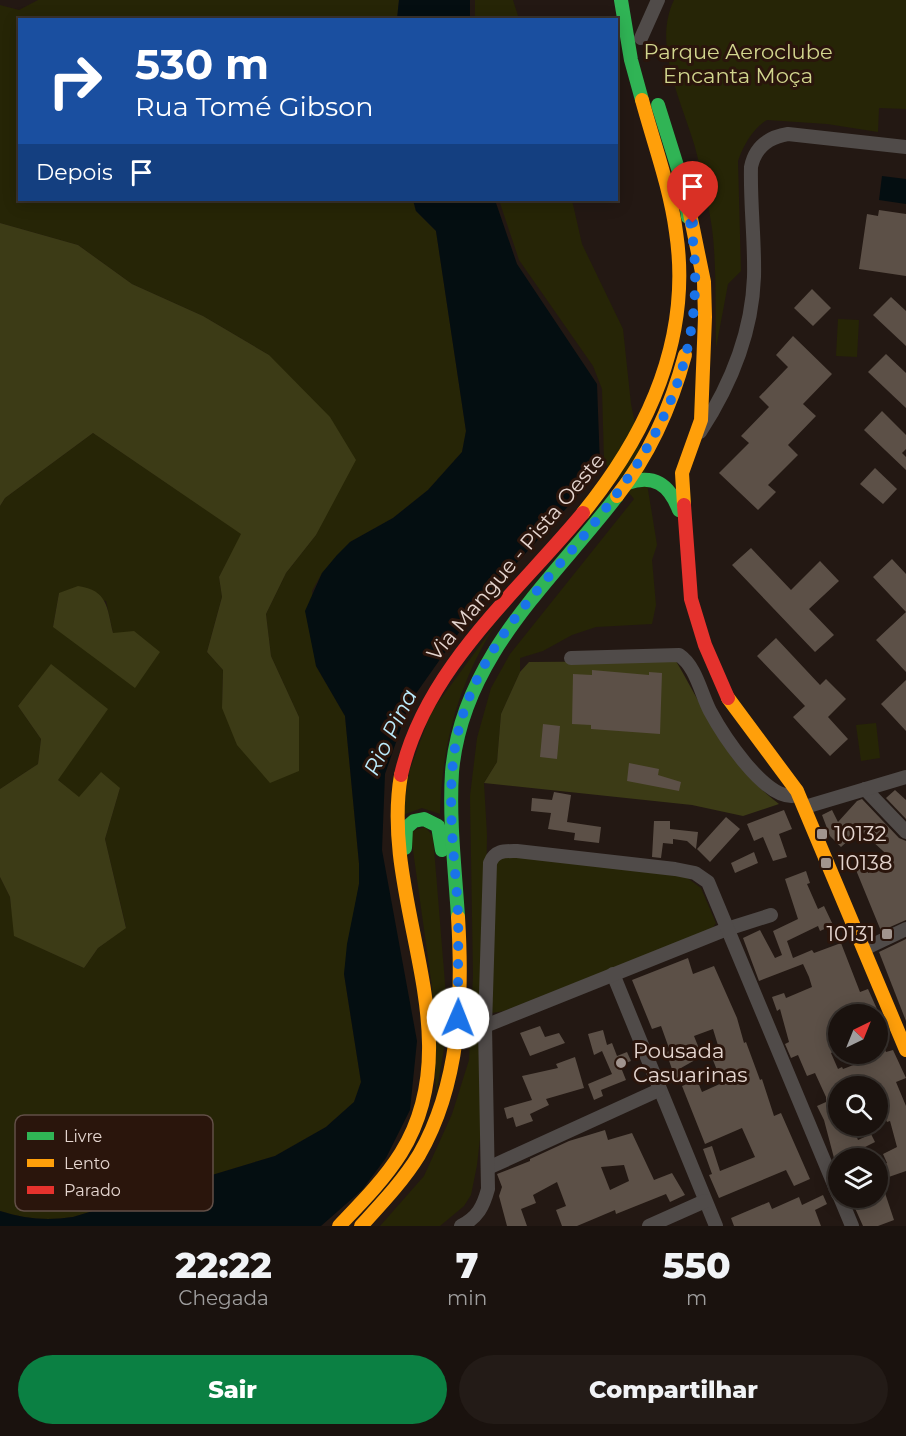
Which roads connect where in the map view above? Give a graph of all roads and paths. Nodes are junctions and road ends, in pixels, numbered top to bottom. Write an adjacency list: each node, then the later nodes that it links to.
1 (621, 0): 19 (main road, Via Mangue - Pista Oeste)
2 (634, 0): 4 (main road)
3 (658, 0): 4 (street)
4 (641, 38): 6 (main road)
5 (906, 147): 9 (street)
6 (684, 188): 7 (main road); 9 (main road)
7 (691, 321)
8 (688, 338): 10 (main road)
9 (696, 439): 11 (main road)
10 (627, 483): 11 (main road); 24 (main road)
11 (684, 525): 15 (main road)
12 (571, 657): 15 (street)
13 (906, 777): 14 (street)
14 (865, 789): 16 (street); 17 (street)
15 (797, 791): 16 (main road)
16 (805, 807): 22 (main road)
17 (906, 832)
18 (771, 915): 20 (street)
19 (411, 924): 24 (main road); 32 (main road, Via Mangue - Pista Oeste)
20 (727, 929): 23 (street); 25 (street); 29 (street)
21 (906, 929): 22 (street)
22 (864, 949): 26 (main road)
23 (613, 974): 25 (street); 27 (street)
24 (458, 1018): 33 (main road)
25 (485, 1026): 28 (street)
26 (906, 1050)
27 (659, 1090): 28 (street); 30 (street)
28 (488, 1168): 34 (street)
29 (828, 1170)
30 (705, 1201): 35 (street); 36 (street)
31 (844, 1208): 37 (street)
32 (339, 1226)
33 (361, 1226)
34 (461, 1226)
35 (649, 1226)
36 (716, 1226)
37 (852, 1226)

